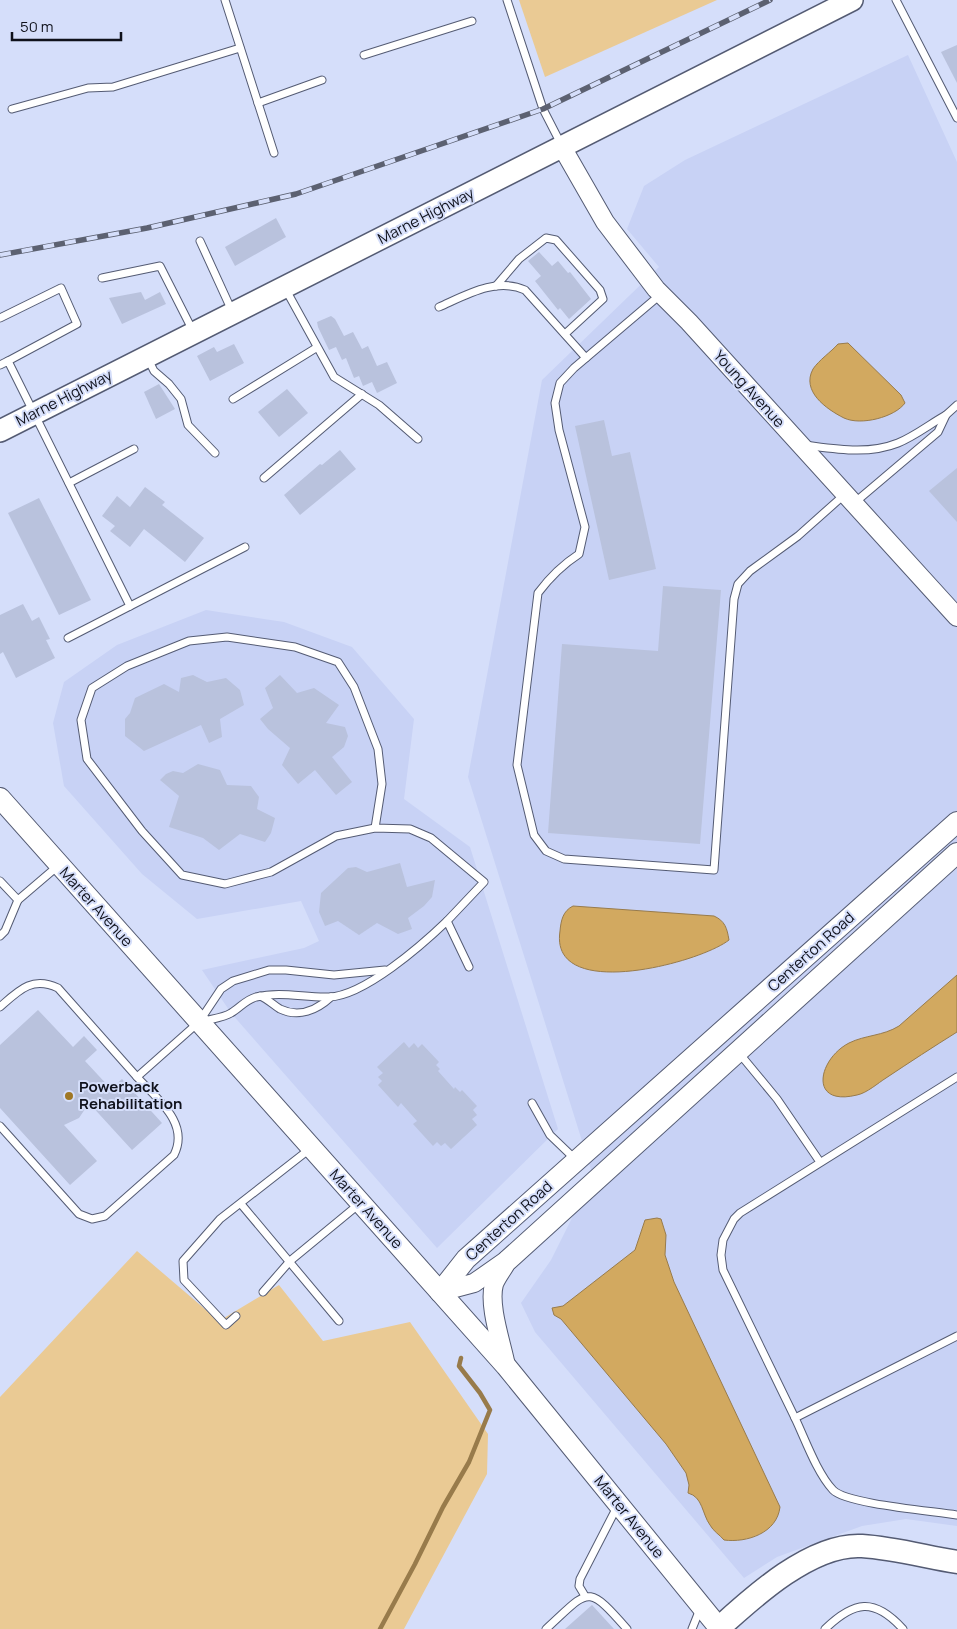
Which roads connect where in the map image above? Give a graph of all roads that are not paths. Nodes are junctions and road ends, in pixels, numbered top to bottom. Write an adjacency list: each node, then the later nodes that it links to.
1 (225, 0): 6 (lane)
2 (507, 0): 12 (lane)
3 (852, 0): 12 (main road, Marne Highway)
4 (896, 0): 11 (lane)
5 (472, 21): 7 (lane)
6 (240, 48): 9 (lane); 10 (lane)
7 (364, 55)
8 (322, 80): 9 (lane)
9 (258, 103): 13 (lane)
10 (12, 109)
11 (957, 118)
12 (562, 146): 17 (main road, Marne Highway); 18 (street, Young Avenue)
13 (274, 153)
14 (200, 241): 20 (lane)
15 (102, 278): 22 (lane)
16 (496, 286): 19 (lane); 23 (lane); 23 (lane)
17 (285, 287): 20 (main road, Marne Highway); 24 (lane)
18 (661, 294): 26 (lane); 36 (street, Young Avenue)
19 (439, 307)
20 (234, 313): 22 (main road, Marne Highway)
21 (0, 318): 27 (lane)
22 (194, 333): 25 (main road, Marne Highway)
23 (565, 334): 26 (lane)
24 (316, 348): 29 (lane); 30 (lane)
25 (147, 357): 32 (main road, Marne Highway); 38 (lane)
26 (586, 358): 41 (lane)
27 (8, 361): 28 (lane); 32 (lane)
28 (0, 365)
29 (362, 394): 35 (lane); 39 (lane)
30 (233, 399)
31 (957, 405): 33 (lane)
32 (34, 414): 34 (main road, Marne Highway); 40 (lane)
33 (946, 415): 36 (lane); 41 (lane)
34 (0, 431)
35 (418, 439)
36 (798, 444): 41 (street, Young Avenue)
37 (134, 449): 40 (lane)
38 (215, 454)
39 (264, 478)
40 (68, 483): 43 (lane)
41 (849, 499): 44 (street, Young Avenue)
42 (245, 547): 43 (lane)
43 (130, 606): 45 (lane)
44 (957, 617)
45 (68, 638)
46 (0, 798): 50 (main road, Marter Avenue)
47 (957, 822): 67 (main road, Centerton Road)
48 (375, 828): 48 (lane); 53 (lane)
49 (957, 853): 61 (main road, Centerton Road)
50 (59, 865): 52 (lane); 60 (main road, Marter Avenue)
51 (0, 881): 52 (lane)
52 (18, 900): 54 (lane)
53 (447, 921): 55 (lane); 56 (lane)
54 (0, 936)
55 (468, 967)
56 (386, 970): 58 (lane); 60 (lane)
57 (259, 996): 58 (lane); 58 (lane); 60 (lane)
58 (331, 997)
59 (0, 1007): 62 (lane)
60 (199, 1022): 62 (lane); 66 (main road, Marter Avenue)
61 (737, 1050): 68 (lane); 71 (main road, Centerton Road)
62 (137, 1077): 65 (lane)
63 (957, 1077): 68 (lane)
64 (532, 1103): 67 (lane)
65 (0, 1126)
66 (312, 1148): 69 (main road, Marter Avenue); 70 (lane)
67 (576, 1160): 74 (main road, Centerton Road)
68 (820, 1162): 79 (lane)
69 (361, 1203): 72 (lane); 74 (main road, Marter Avenue)
70 (241, 1204): 72 (lane); 75 (lane)
71 (508, 1260): 74 (street, Centerton Road); 78 (street)
72 (290, 1262): 73 (lane); 76 (lane)
73 (263, 1292)
74 (440, 1292): 78 (main road, Marter Avenue)
75 (236, 1316)
76 (339, 1321)
77 (957, 1336): 79 (lane)
78 (506, 1366): 80 (main road, Marter Avenue)
79 (795, 1418): 81 (lane)
80 (619, 1504): 83 (lane); 84 (main road, Marter Avenue)
81 (957, 1515)
82 (957, 1562): 88 (highway)
83 (585, 1596): 85 (lane); 86 (lane)
84 (702, 1606): 87 (lane); 88 (main road, Marter Avenue)
85 (546, 1629)
86 (627, 1629)
87 (692, 1629)
88 (720, 1629)
89 (824, 1629): 90 (lane)
90 (903, 1629)

